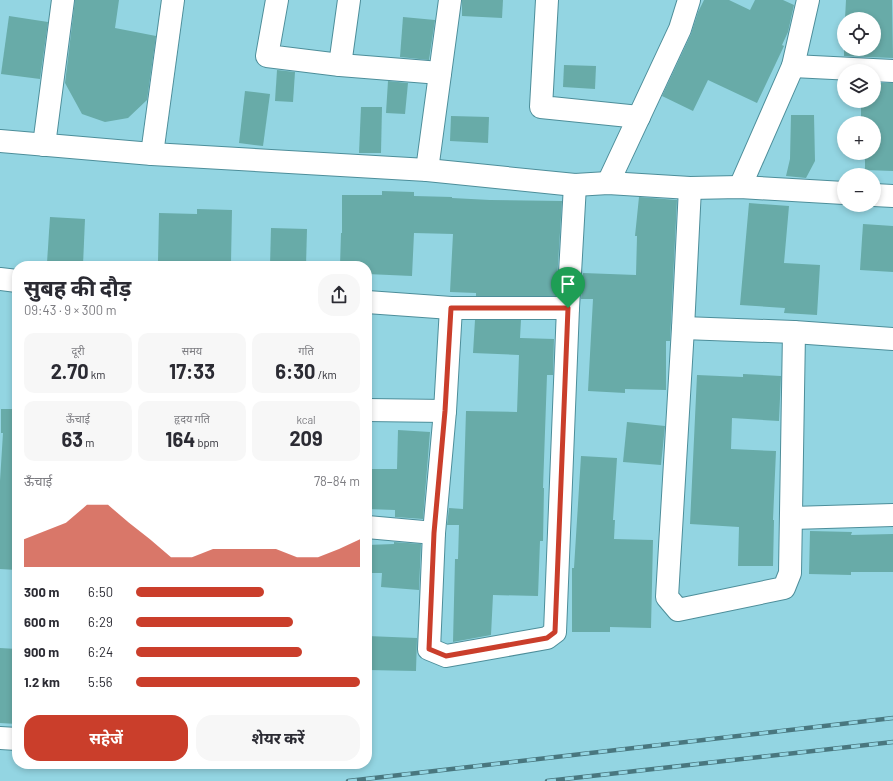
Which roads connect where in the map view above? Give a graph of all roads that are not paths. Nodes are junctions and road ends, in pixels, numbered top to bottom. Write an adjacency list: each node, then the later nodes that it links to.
1 (63, 0): 15 (street)
2 (173, 0): 16 (street)
3 (277, 0): 9 (street)
4 (349, 0): 9 (street)
5 (450, 0): 12 (street)
6 (547, 0): 13 (street)
7 (689, 0): 13 (street)
8 (808, 0): 10 (street)
9 (340, 65): 12 (street)
10 (793, 66): 11 (street); 20 (street)
11 (893, 71)
12 (440, 73): 17 (street)
13 (639, 117): 18 (street)
14 (0, 141): 15 (street)
15 (44, 145): 16 (street)
16 (152, 154): 17 (street)
17 (427, 170): 19 (street)
18 (608, 183): 19 (street); 21 (street)
19 (575, 185): 29 (street)
20 (740, 187): 21 (street); 22 (street)
21 (690, 188): 30 (street)
22 (837, 193)
23 (881, 195): 24 (street)
24 (893, 196)
25 (0, 279): 26 (street)
26 (12, 280)
27 (372, 302): 28 (street)
28 (451, 308): 29 (street); 34 (street)
29 (568, 308): 38 (street)
30 (683, 328): 31 (street); 36 (street)
31 (794, 332): 32 (street); 36 (street)
32 (893, 339)
33 (372, 410): 34 (street)
34 (445, 411): 38 (street)
35 (893, 515): 36 (street)
36 (792, 518)
37 (372, 527): 38 (street)
38 (434, 533)
39 (0, 738): 40 (street)
40 (12, 739)

